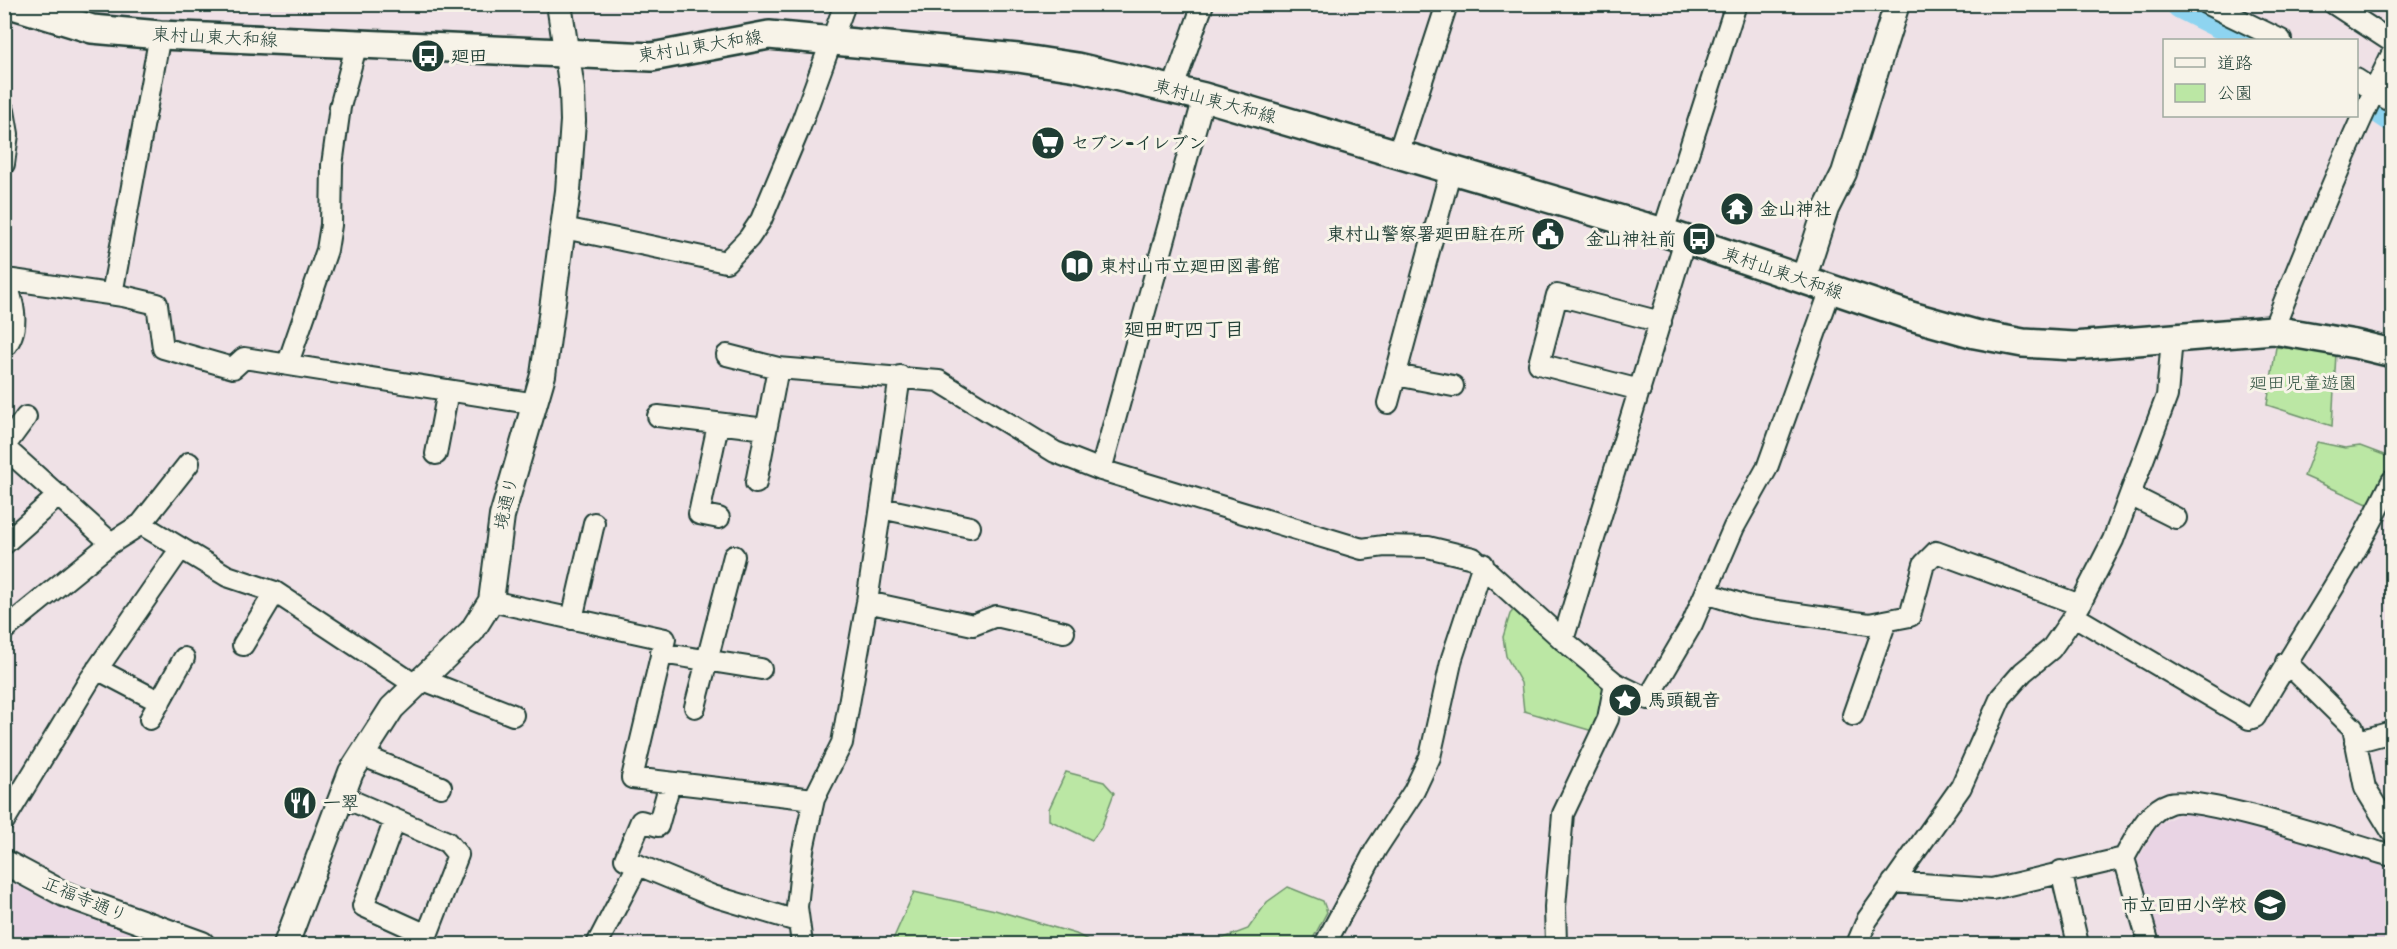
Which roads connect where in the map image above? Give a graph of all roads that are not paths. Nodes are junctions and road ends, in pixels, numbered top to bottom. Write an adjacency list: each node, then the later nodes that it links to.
1 (10, 4): 10 (main road, 東村山東大和線)
2 (559, 4): 15 (street, 境通り)
3 (845, 4): 11 (street)
4 (1203, 4): 18 (street)
5 (1447, 4): 23 (street)
6 (1736, 4): 27 (street)
7 (1897, 4): 29 (street)
8 (2207, 4): 12 (street)
9 (2334, 4): 13 (street)
10 (160, 35): 14 (main road, 東村山東大和線); 31 (street)
11 (833, 39): 15 (main road, 東村山東大和線); 18 (main road, 東村山東大和線); 26 (street)
12 (2279, 39)
13 (2392, 42)
14 (357, 43): 15 (main road, 東村山東大和線); 38 (street)
15 (567, 53): 26 (street, 境通り)
16 (2392, 54): 19 (street)
17 (2358, 81): 19 (street)
18 (1173, 88): 20 (main road, 東村山東大和線)
19 (2373, 92): 21 (street); 33 (street)
20 (1204, 97): 23 (main road, 東村山東大和線); 54 (street)
21 (2392, 102)
22 (4, 111): 24 (street)
23 (1398, 154): 25 (main road, 東村山東大和線)
24 (4, 164)
25 (1451, 169): 27 (main road, 東村山東大和線); 40 (street)
26 (564, 228): 46 (street, 境通り)
27 (1674, 236): 29 (main road, 東村山東大和線); 32 (street)
28 (5, 278): 31 (street); 35 (street)
29 (1803, 280): 30 (main road, 東村山東大和線)
30 (1831, 289): 34 (main road, 東村山東大和線); 71 (street)
31 (112, 294): 38 (street)
32 (1661, 322): 43 (street); 43 (street)
33 (2273, 330): 34 (main road, 東村山東大和線); 36 (main road, 東村山東大和線)
34 (2172, 338): 58 (street)
35 (4, 348)
36 (2392, 353)
37 (727, 355): 39 (street)
38 (288, 363): 44 (street)
39 (778, 368): 41 (street); 50 (street)
40 (1396, 375): 42 (street); 45 (street)
41 (900, 376): 54 (street); 59 (street)
42 (1453, 386)
43 (1640, 390): 79 (street)
44 (448, 391): 46 (street); 52 (street)
45 (1388, 403)
46 (536, 404): 72 (street, 境通り)
47 (658, 416): 49 (street)
48 (26, 417): 51 (street)
49 (718, 425): 50 (street); 60 (street)
50 (766, 429): 56 (street)
51 (4, 447): 57 (street)
52 (436, 454)
53 (189, 463): 63 (street)
54 (1101, 470): 69 (street)
55 (2392, 481): 84 (street)
56 (756, 483)
57 (59, 495): 65 (street); 66 (street)
58 (2130, 495): 61 (street); 74 (street)
59 (881, 508): 64 (street); 73 (street)
60 (719, 518)
61 (2176, 518)
62 (594, 523): 75 (street)
63 (141, 524): 65 (street); 67 (street)
64 (970, 527)
65 (111, 543): 77 (street)
66 (4, 544)
67 (181, 548): 70 (street); 85 (street)
68 (734, 556): 83 (street)
69 (1483, 564): 79 (street); 114 (street)
70 (275, 592): 80 (street); 87 (street)
71 (1706, 593): 76 (street); 88 (street)
72 (492, 601): 75 (street); 87 (street, 境通り)
73 (867, 602): 78 (street); 98 (street)
74 (2077, 610): 76 (street); 84 (street); 107 (street)
75 (572, 619): 81 (street)
76 (1886, 621): 91 (street)
77 (4, 630)
78 (1064, 632)
79 (1563, 640): 88 (street)
80 (243, 645)
81 (662, 652): 83 (street); 95 (street)
82 (184, 658): 85 (street)
83 (706, 659): 86 (street); 89 (street)
84 (2286, 662): 93 (street)
85 (97, 669): 99 (street)
86 (761, 669)
87 (417, 682): 90 (street); 94 (street, 境通り)
88 (1615, 683): 115 (street)
89 (695, 707)
90 (513, 715)
91 (1853, 715)
92 (2392, 732): 93 (street)
93 (2355, 742): 101 (street)
94 (361, 755): 96 (street); 97 (street, 境通り)
95 (670, 783): 98 (street); 105 (street)
96 (441, 787)
97 (343, 797): 100 (street); 111 (street, 境通り)
98 (814, 799): 108 (street)
99 (4, 820)
100 (395, 820): 100 (street)
101 (2392, 832)
102 (2392, 856): 103 (street)
103 (2124, 858): 106 (street); 117 (street)
104 (4, 862): 110 (street, 正福寺通り)
105 (638, 865): 108 (street); 112 (street)
106 (2061, 872): 107 (street); 116 (street)
107 (1893, 882): 109 (street)
108 (797, 921): 113 (street)
109 (1857, 944)
110 (202, 945)
111 (286, 945)
112 (597, 945)
113 (802, 945)
114 (1325, 945)
115 (1556, 945)
116 (2078, 945)
117 (2148, 945)

